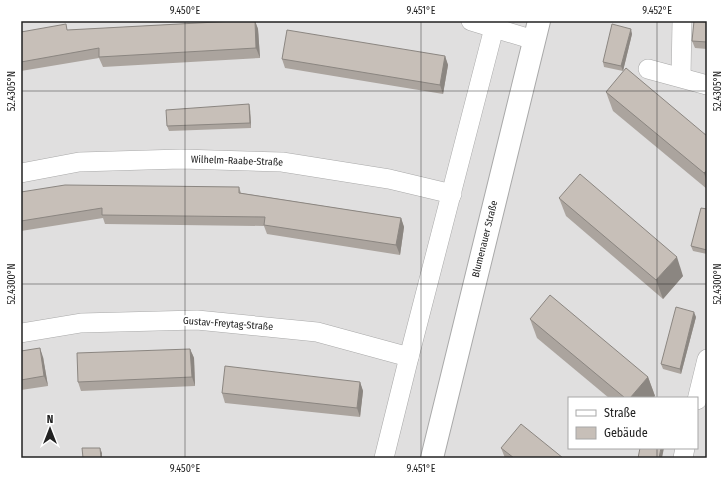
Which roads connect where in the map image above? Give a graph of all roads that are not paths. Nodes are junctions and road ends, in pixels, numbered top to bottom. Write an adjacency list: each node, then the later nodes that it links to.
1 (471, 21): 3 (street)
2 (682, 21): 6 (street)
3 (494, 28): 4 (street); 9 (street)
4 (536, 31): 15 (street, Blumenauer Straße)
5 (648, 68): 6 (street)
6 (681, 77): 7 (street)
7 (707, 85)
8 (21, 173): 9 (street, Wilhelm-Raabe-Straße)
9 (452, 194): 11 (street)
10 (21, 333): 11 (street, Gustav-Freytag-Straße)
11 (409, 357): 14 (street)
12 (707, 359): 13 (street)
13 (698, 397)
14 (384, 458)
15 (432, 458)

